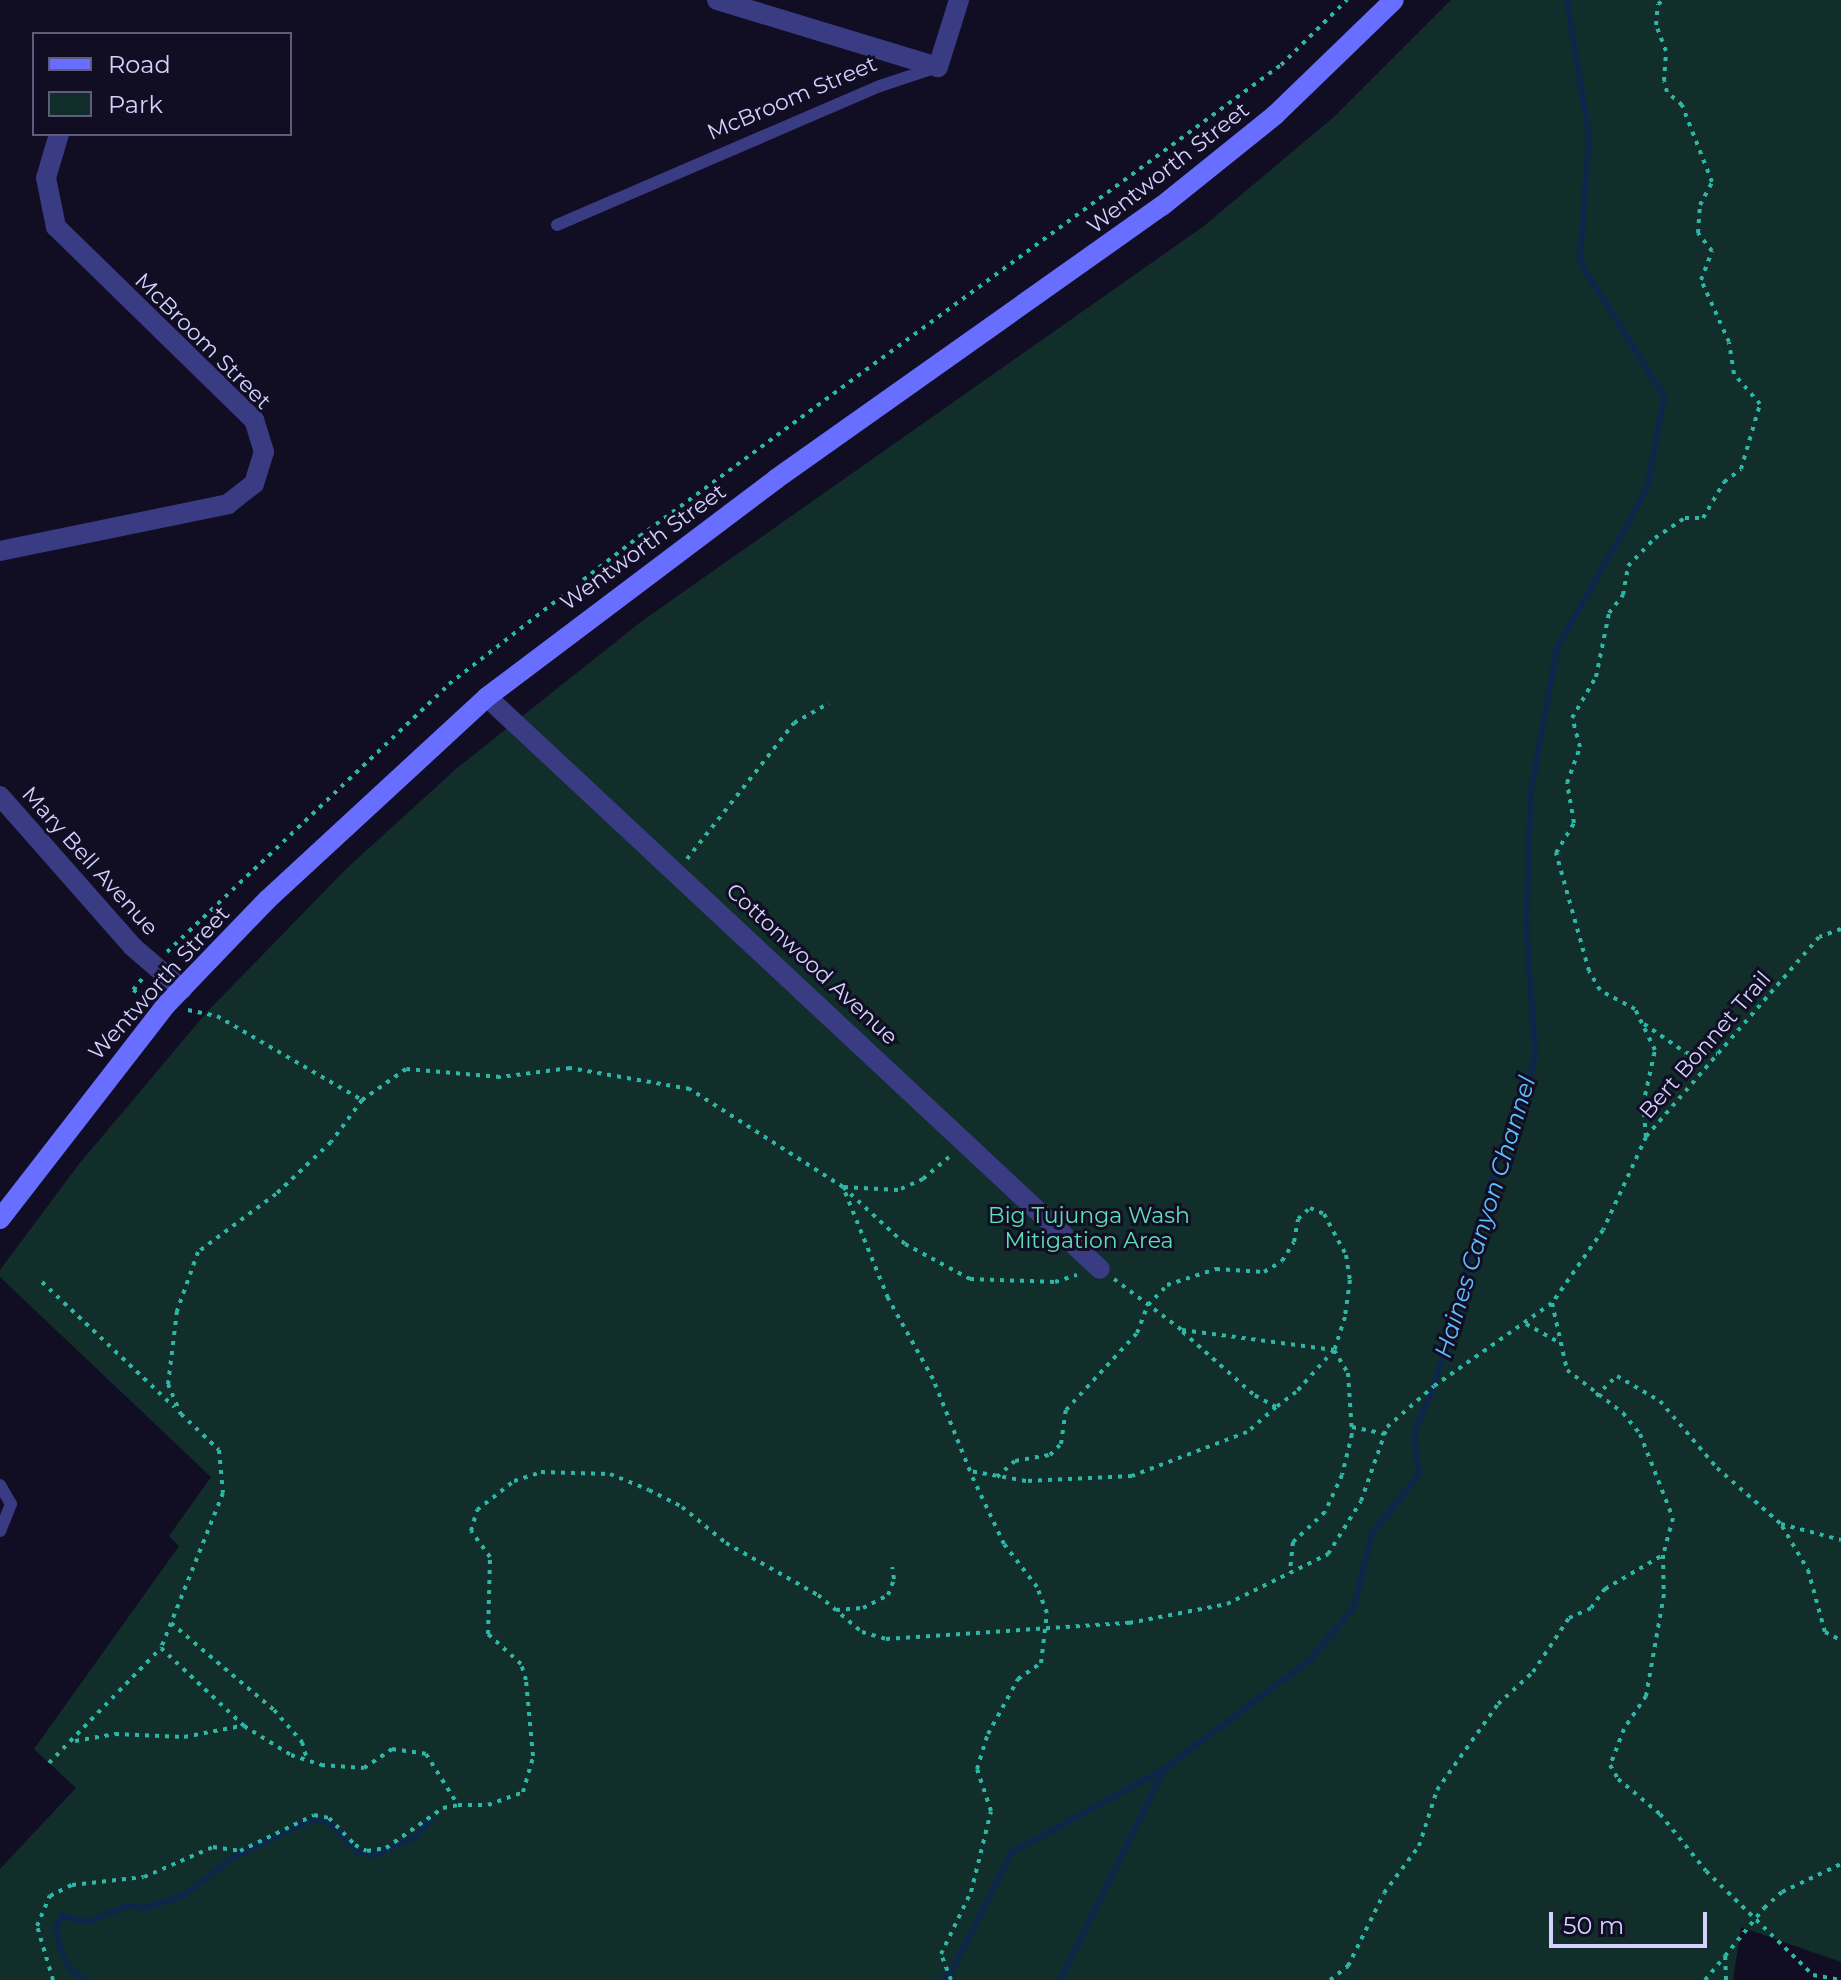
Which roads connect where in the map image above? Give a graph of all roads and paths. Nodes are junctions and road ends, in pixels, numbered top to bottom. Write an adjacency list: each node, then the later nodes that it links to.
1 (717, 0): 6 (street)
2 (959, 0): 6 (street)
3 (1347, 0): 15 (path)
4 (1394, 0): 10 (main road, Wentworth Street)
5 (1664, 0): 18 (path)
6 (938, 67): 8 (lane, McBroom Street)
7 (58, 136): 9 (street, McBroom Street)
8 (557, 225)
9 (0, 551)
10 (487, 697): 13 (street, Cottonwood Avenue); 16 (main road, Wentworth Street)
11 (829, 703): 13 (path)
12 (0, 796): 15 (street, Mary Bell Avenue)
13 (678, 871): 22 (street, Cottonwood Avenue)
14 (1841, 929): 19 (path, Bert Bonnet Trail)
15 (152, 967): 16 (street, Mary Bell Avenue); 17 (path)
16 (182, 989): 17 (main road, Wentworth Street)
17 (165, 1006): 20 (path); 24 (main road, Wentworth Street)
18 (1642, 1023): 19 (path); 21 (path)
19 (1720, 1053): 21 (path, Bert Bonnet Trail)
20 (362, 1100): 23 (path); 35 (path)
21 (1646, 1137): 27 (path, Bert Bonnet Trail)
22 (965, 1142): 23 (path); 25 (street, Cottonwood Avenue)
23 (843, 1187): 25 (path); 38 (path)
24 (0, 1219)
25 (1100, 1269): 28 (path)
26 (42, 1282): 35 (path)
27 (1552, 1303): 29 (path, Bert Bonnet Trail); 31 (path)
28 (1148, 1305): 30 (path); 32 (path); 39 (path)
29 (1524, 1324): 31 (path); 37 (path, Bert Bonnet Trail)
30 (1182, 1330): 32 (path); 34 (path)
31 (1561, 1345): 33 (path)
32 (1334, 1350): 34 (path); 36 (path)
33 (1596, 1396): 41 (path); 44 (path)
34 (1276, 1407): 39 (path)
35 (181, 1414): 48 (path)
36 (1352, 1427): 37 (path); 46 (path)
37 (1385, 1434): 46 (path)
38 (970, 1471): 39 (path); 49 (path)
39 (997, 1477)
40 (0, 1485): 42 (lane)
41 (1781, 1524): 43 (path); 50 (path)
42 (0, 1531)
43 (1841, 1540)
44 (1663, 1555): 58 (path); 62 (path)
45 (892, 1567): 47 (path)
46 (1290, 1573): 49 (path)
47 (833, 1610): 49 (path); 56 (path)
48 (171, 1623): 51 (path); 54 (path)
49 (1044, 1627): 61 (path)
50 (1841, 1640)
51 (161, 1648): 52 (path); 53 (path)
52 (244, 1726): 53 (path); 54 (path)
53 (75, 1741): 55 (path)
54 (307, 1761): 56 (path)
55 (49, 1763)
56 (458, 1805): 60 (path)
57 (1841, 1864): 58 (path)
58 (1757, 1920): 59 (path); 65 (path)
59 (1725, 1956): 63 (path); 64 (path)
60 (53, 1980)
61 (951, 1980)
62 (1330, 1980)
63 (1705, 1980)
64 (1726, 1980)
65 (1841, 1980)

